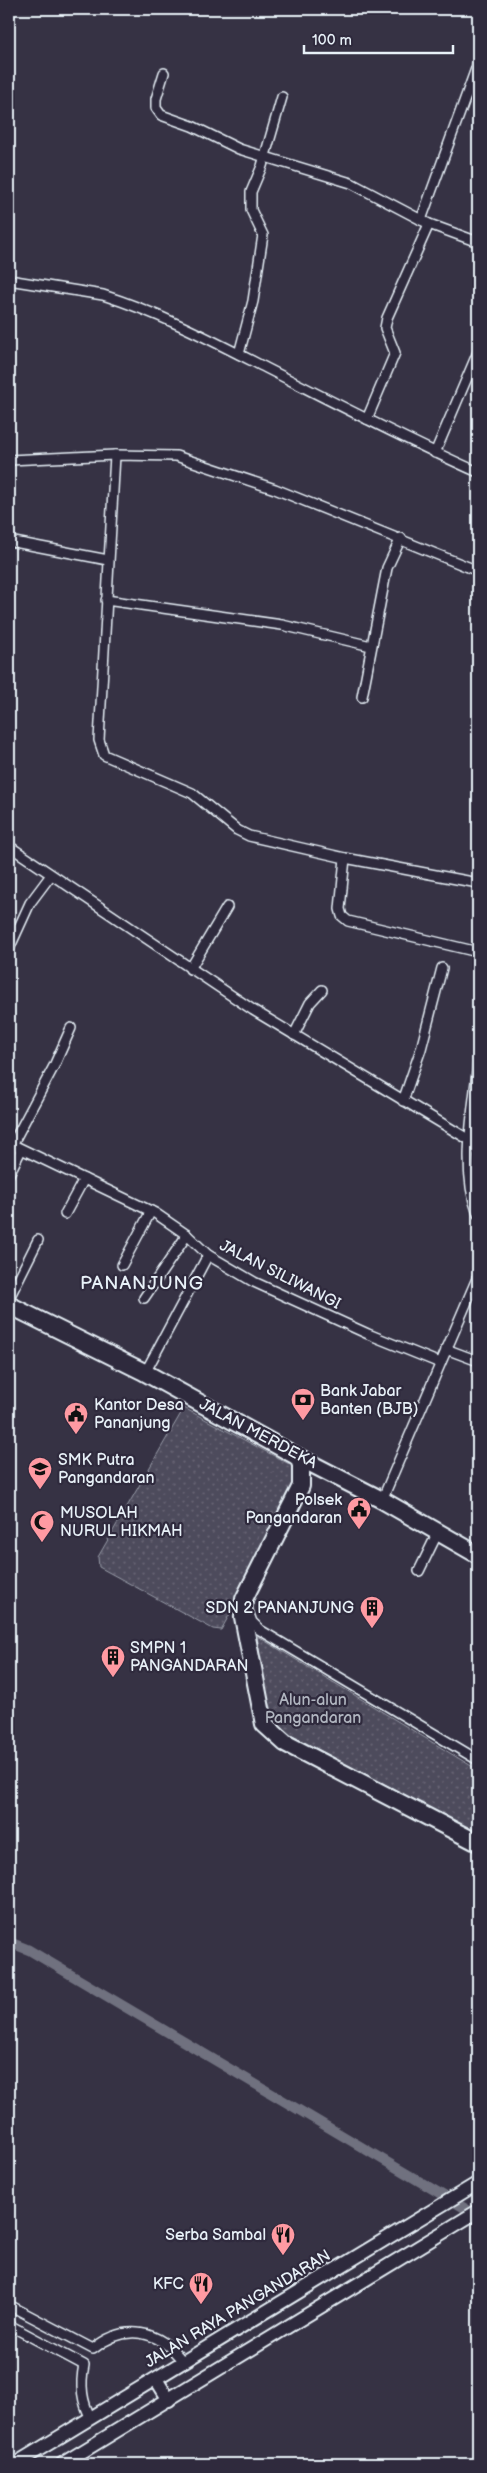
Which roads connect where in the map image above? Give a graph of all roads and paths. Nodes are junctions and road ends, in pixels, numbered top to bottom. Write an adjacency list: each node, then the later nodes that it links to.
1 (478, 63): 5 (street)
2 (164, 73): 4 (street)
3 (282, 97): 4 (street)
4 (264, 158): 5 (street); 9 (street)
5 (425, 222): 6 (street); 10 (street)
6 (478, 242)
7 (9, 280): 9 (street)
8 (478, 352): 11 (street)
9 (239, 354): 10 (street)
10 (367, 419): 11 (street)
11 (435, 453): 14 (street)
12 (115, 455): 13 (street); 15 (street); 17 (street)
13 (9, 460)
14 (478, 472)
15 (401, 538): 18 (street); 20 (street)
16 (9, 541): 17 (street)
17 (108, 560): 19 (street)
18 (478, 570)
19 (106, 600): 20 (street); 23 (street)
20 (371, 646): 21 (street)
21 (362, 697)
22 (9, 846): 24 (street)
23 (345, 858): 25 (street); 28 (street)
24 (51, 875): 27 (street); 30 (street)
25 (478, 883)
26 (227, 907): 30 (street)
27 (9, 949)
28 (478, 952)
29 (442, 968): 35 (street)
30 (190, 969): 33 (street)
31 (322, 990): 33 (street)
32 (71, 1028): 37 (street)
33 (294, 1035): 35 (street)
34 (478, 1062): 36 (street)
35 (403, 1101): 36 (street)
36 (474, 1142): 43 (street)
37 (10, 1144): 38 (street, JALAN SILIWANGI)
38 (21, 1150): 39 (street); 40 (street, JALAN SILIWANGI)
39 (9, 1174)
40 (84, 1180): 41 (street, JALAN SILIWANGI); 42 (street)
41 (151, 1211): 44 (street, JALAN SILIWANGI); 47 (street)
42 (65, 1214)
43 (478, 1214)
44 (187, 1235): 46 (street, JALAN SILIWANGI); 50 (street)
45 (38, 1240): 49 (street)
46 (208, 1255): 54 (street, JALAN SILIWANGI); 55 (street)
47 (122, 1265)
48 (478, 1276): 52 (street)
49 (9, 1298)
50 (144, 1298)
51 (9, 1304): 55 (highway, JALAN MERDEKA)
52 (446, 1349): 53 (street); 54 (street)
53 (478, 1361)
54 (440, 1363): 59 (street)
55 (145, 1373): 56 (highway, JALAN MERDEKA)
56 (298, 1457): 57 (highway, JALAN MERDEKA); 58 (highway)
57 (336, 1475): 58 (highway); 59 (highway, JALAN MERDEKA)
58 (301, 1486): 63 (highway)
59 (382, 1500): 60 (highway, JALAN MERDEKA)
60 (438, 1532): 61 (highway, JALAN MERDEKA); 62 (street)
61 (478, 1555)
62 (419, 1571)
63 (244, 1599): 64 (street); 65 (highway)
64 (478, 1760)
65 (478, 1843)
66 (478, 2183): 71 (street, JALAN RAYA PANGANDARAN)
67 (478, 2211): 74 (street)
68 (9, 2305): 70 (street)
69 (9, 2325): 72 (street)
70 (93, 2348): 71 (street); 72 (street)
71 (183, 2362): 73 (street, JALAN RAYA PANGANDARAN)
72 (84, 2365): 75 (street)
73 (156, 2378): 74 (street); 75 (street, JALAN RAYA PANGANDARAN)
74 (168, 2400): 77 (street)
75 (91, 2418): 76 (street, JALAN RAYA PANGANDARAN)
76 (15, 2464)
77 (62, 2464)

